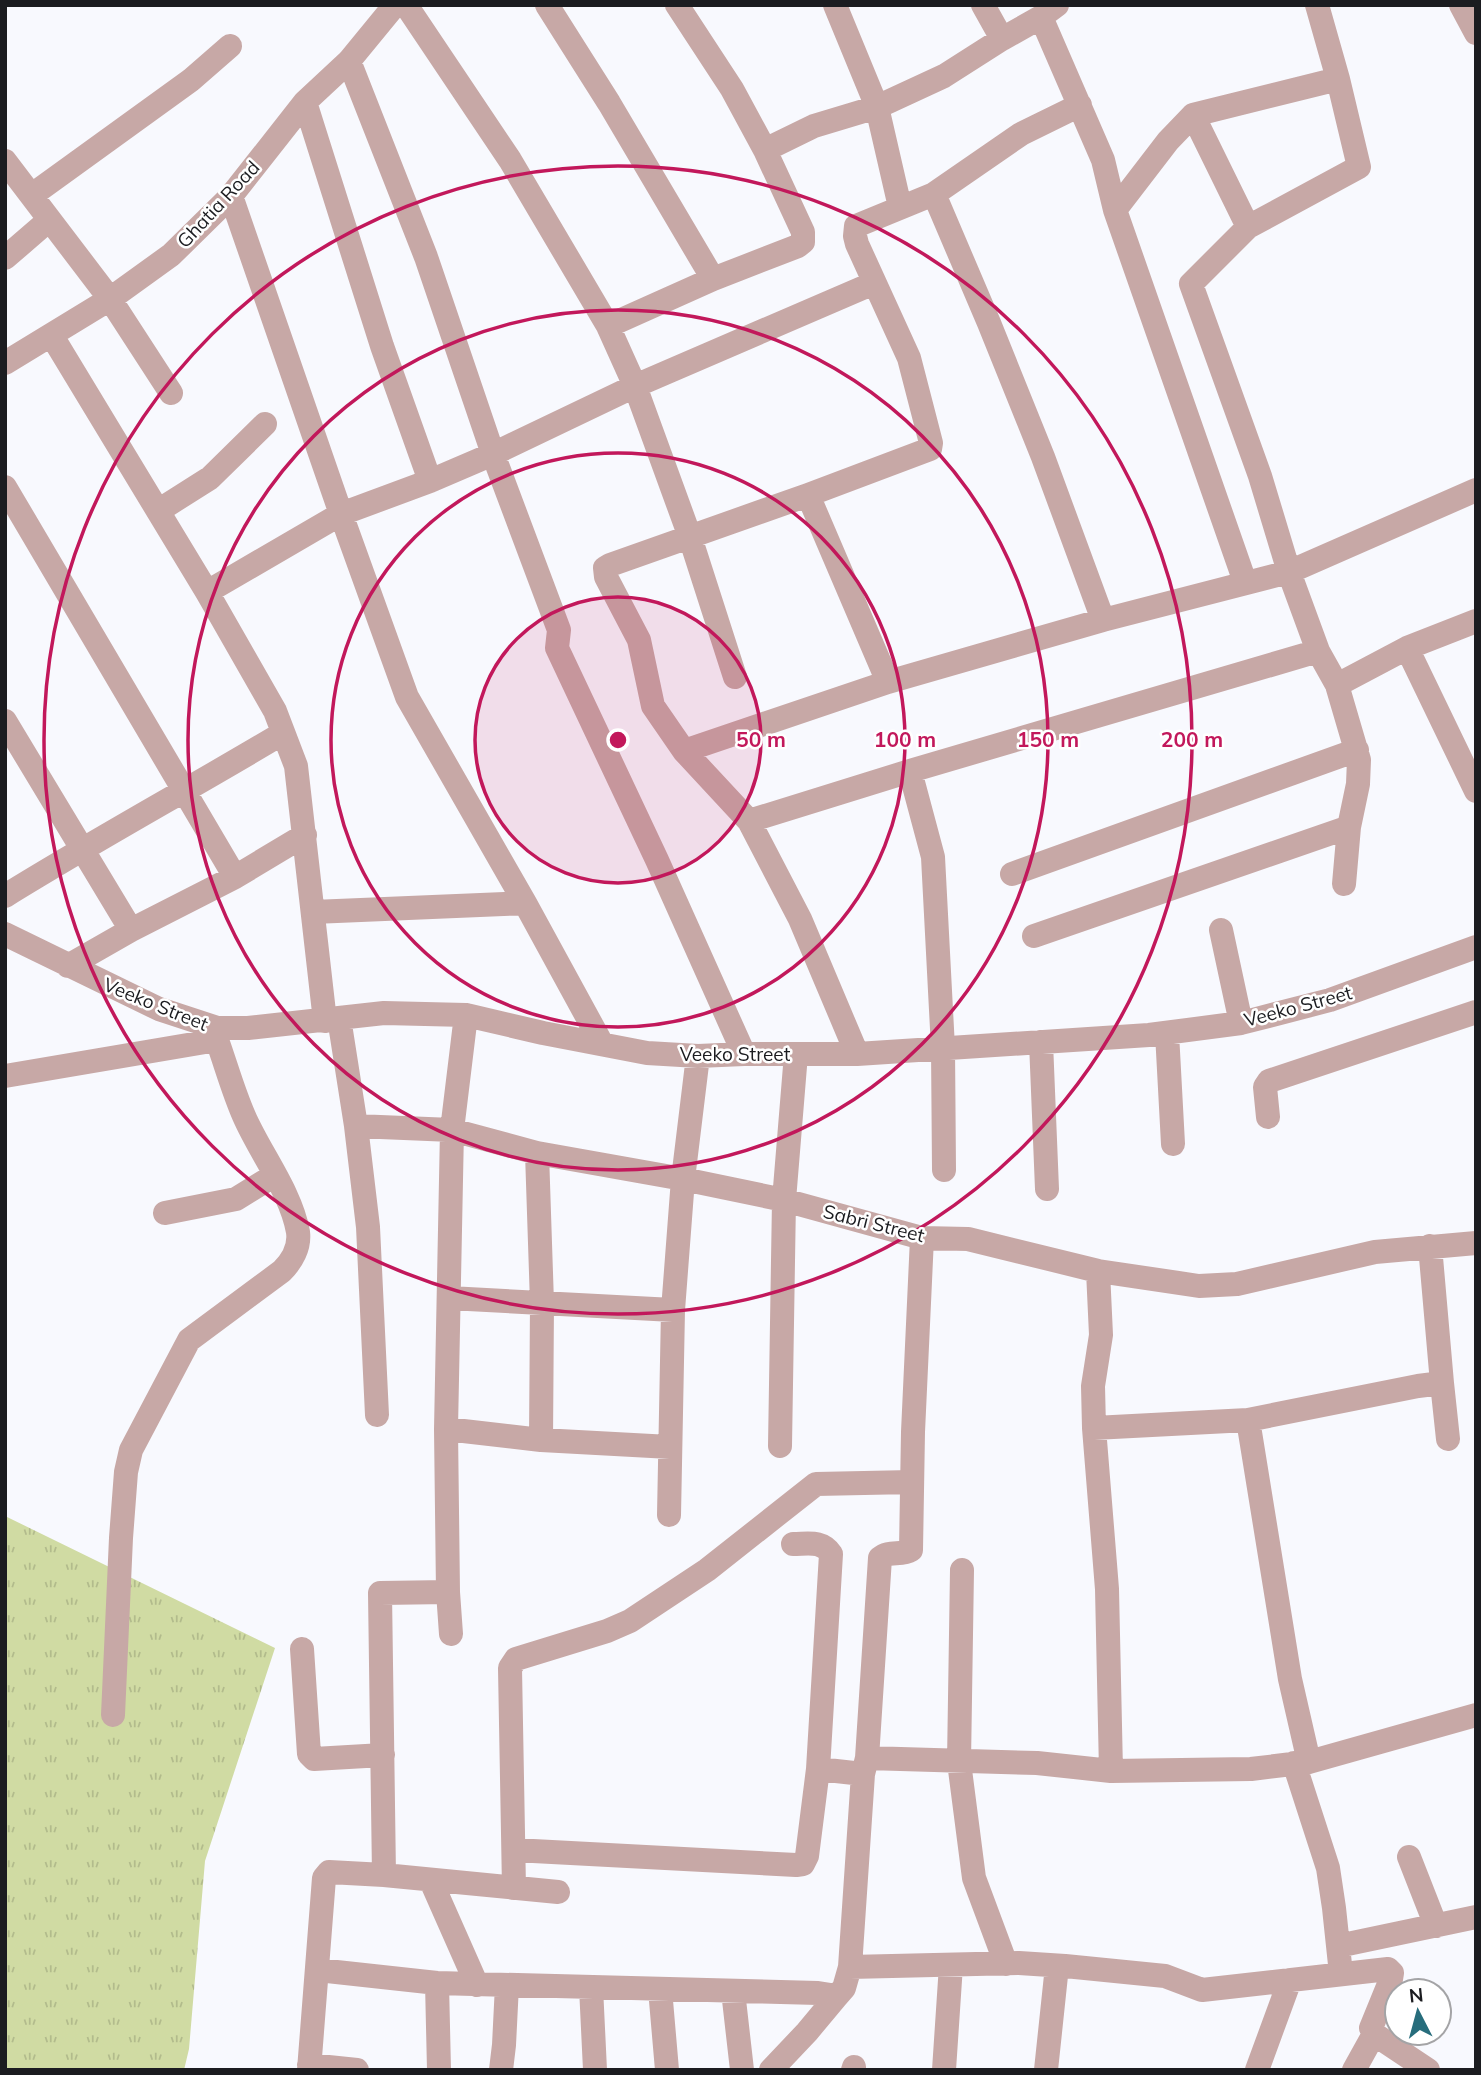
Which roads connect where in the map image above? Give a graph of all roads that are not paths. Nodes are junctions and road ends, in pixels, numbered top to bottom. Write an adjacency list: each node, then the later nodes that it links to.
1 (395, 5): 13 (street, Ghatia Road)
2 (406, 5): 32 (street)
3 (547, 5): 29 (street)
4 (677, 5): 19 (street)
5 (835, 5): 17 (street)
6 (983, 5): 11 (street)
7 (1317, 5): 14 (street)
8 (1461, 5): 10 (street)
9 (1049, 11): 11 (street); 16 (street)
10 (1476, 33)
11 (1002, 39): 17 (street)
12 (230, 46): 22 (street)
13 (349, 61): 15 (street, Ghatia Road); 38 (street)
14 (1338, 79): 18 (street); 27 (street)
15 (305, 102): 23 (street, Ghatia Road); 39 (street)
16 (1080, 105): 21 (street); 25 (street)
17 (877, 107): 19 (street); 24 (street)
18 (1193, 115): 25 (street); 27 (street)
19 (765, 150): 29 (street)
20 (5, 161): 22 (street)
21 (934, 194): 24 (street); 49 (street)
22 (32, 195): 26 (street)
23 (231, 196): 31 (street, Ghatia Road); 44 (street)
24 (900, 207): 30 (street)
25 (1115, 210): 47 (street)
26 (49, 220): 28 (street); 31 (street)
27 (1248, 227): 46 (street)
28 (5, 258)
29 (713, 279): 32 (street)
30 (874, 283): 35 (street); 42 (street)
31 (110, 299): 33 (street, Ghatia Road); 36 (street)
32 (608, 326): 35 (street)
33 (51, 336): 34 (street, Ghatia Road); 43 (street)
34 (5, 363)
35 (635, 386): 38 (street); 45 (street)
36 (170, 393)
37 (265, 424): 43 (street)
38 (493, 454): 39 (street); 88 (street)
39 (430, 481): 44 (street)
40 (5, 488): 62 (street)
41 (1474, 494): 46 (street)
42 (808, 495): 45 (street); 54 (street)
43 (158, 511): 48 (street)
44 (341, 514): 48 (street); 71 (street)
45 (690, 537): 53 (street); 59 (street)
46 (1289, 572): 47 (street); 52 (street)
47 (1245, 582): 49 (street)
48 (207, 592): 57 (street)
49 (1103, 620): 54 (street)
50 (1476, 621): 51 (street)
51 (1406, 648): 55 (street); 61 (street)
52 (1318, 651): 55 (street); 60 (street)
53 (735, 677)
54 (888, 682): 59 (street)
55 (1337, 685): 58 (street)
56 (7, 728): 66 (street)
57 (283, 733): 62 (street); 65 (street)
58 (1357, 750): 64 (street); 67 (street)
59 (684, 751): 63 (street)
60 (910, 771): 63 (street); 87 (street)
61 (1476, 791)
62 (184, 792): 66 (street); 68 (street)
63 (748, 821): 90 (street)
64 (1349, 827): 69 (street); 76 (street)
65 (305, 835): 68 (street); 72 (street)
66 (81, 849): 70 (street); 73 (street)
67 (1012, 874)
68 (235, 877): 73 (street)
69 (1344, 884)
70 (5, 896)
71 (525, 903): 72 (street); 86 (street)
72 (313, 912): 81 (street)
73 (131, 930): 78 (street)
74 (1221, 930): 82 (street)
75 (5, 934): 78 (street, Veeko Street)
76 (1034, 936)
77 (1476, 947): 82 (street, Veeko Street)
78 (68, 966): 84 (street, Veeko Street)
79 (1476, 1012): 93 (street)
80 (466, 1015): 81 (street, Veeko Street); 86 (street, Veeko Street); 95 (street)
81 (332, 1020): 84 (street, Veeko Street); 94 (street)
82 (1241, 1023): 83 (street, Veeko Street)
83 (1167, 1032): 85 (street, Veeko Street); 96 (street)
84 (217, 1034): 92 (street); 99 (street)
85 (1041, 1042): 87 (street, Veeko Street); 101 (street)
86 (602, 1044): 91 (street, Veeko Street)
87 (943, 1048): 90 (street, Veeko Street); 98 (street)
88 (744, 1054): 89 (street, Veeko Street); 91 (street, Veeko Street)
89 (796, 1054): 90 (street, Veeko Street); 102 (street)
90 (857, 1054)
91 (698, 1056): 100 (street)
92 (5, 1076)
93 (1268, 1117)
94 (356, 1126): 95 (street, Sabri Street); 112 (street)
95 (452, 1130): 97 (street, Sabri Street); 108 (street)
96 (1173, 1143)
97 (537, 1153): 100 (street, Sabri Street); 109 (street)
98 (944, 1170)
99 (275, 1175): 103 (street); 127 (street)
100 (683, 1179): 102 (street, Sabri Street); 110 (street)
101 (1046, 1189)
102 (784, 1200): 104 (street, Sabri Street); 118 (street)
103 (165, 1213)
104 (922, 1238): 107 (street, Sabri Street); 120 (street)
105 (1476, 1243): 106 (street, Sabri Street)
106 (1430, 1246): 107 (street, Sabri Street); 111 (street)
107 (1098, 1271): 115 (street)
108 (449, 1298): 109 (street); 114 (street)
109 (542, 1303): 110 (street); 117 (street)
110 (673, 1310): 119 (street)
111 (1443, 1383): 113 (street); 116 (street)
112 (377, 1415)
113 (1248, 1420): 115 (street); 131 (street)
114 (446, 1429): 117 (street); 124 (street)
115 (1094, 1429): 134 (street)
116 (1448, 1439)
117 (541, 1440): 119 (street)
118 (780, 1446)
119 (670, 1447): 121 (street)
120 (912, 1482): 132 (street); 135 (street)
121 (670, 1515)
122 (793, 1544): 133 (street)
123 (962, 1570): 130 (street)
124 (449, 1592): 125 (street); 129 (street)
125 (451, 1634)
126 (302, 1649): 129 (street)
127 (113, 1715)
128 (1476, 1715): 131 (street)
129 (383, 1755): 137 (street)
130 (959, 1762): 132 (street); 134 (street); 144 (street)
131 (1302, 1763): 134 (street); 143 (street)
132 (865, 1766): 133 (street); 147 (street)
133 (818, 1769): 135 (street)
134 (1111, 1771)
135 (514, 1850): 139 (street)
136 (1409, 1857): 142 (street)
137 (384, 1875): 138 (street); 148 (street)
138 (431, 1881): 139 (street); 152 (street)
139 (514, 1888): 140 (street)
140 (558, 1892)
141 (1476, 1917): 142 (street)
142 (1436, 1926): 143 (street)
143 (1338, 1946): 149 (street)
144 (1006, 1964): 145 (street); 146 (street)
145 (951, 1965): 147 (street); 167 (street)
146 (1057, 1966): 150 (street); 168 (street)
147 (850, 1967): 157 (street)
148 (318, 1970): 151 (street); 159 (street)
149 (1341, 1974): 150 (street); 158 (street)
150 (1290, 1980): 169 (street)
151 (437, 1983): 152 (street); 161 (street)
152 (477, 1985): 153 (street)
153 (507, 1985): 154 (street); 162 (street)
154 (591, 1987): 155 (street); 163 (street)
155 (660, 1989): 156 (street); 164 (street)
156 (733, 1991): 157 (street); 165 (street)
157 (837, 1996): 166 (street)
158 (1374, 2034): 170 (street); 171 (street)
159 (309, 2067): 160 (street)
160 (357, 2070)
161 (439, 2070)
162 (501, 2070)
163 (595, 2070)
164 (667, 2070)
165 (742, 2070)
166 (771, 2070)
167 (944, 2070)
168 (1046, 2070)
169 (1257, 2070)
170 (1354, 2070)
171 (1428, 2070)

